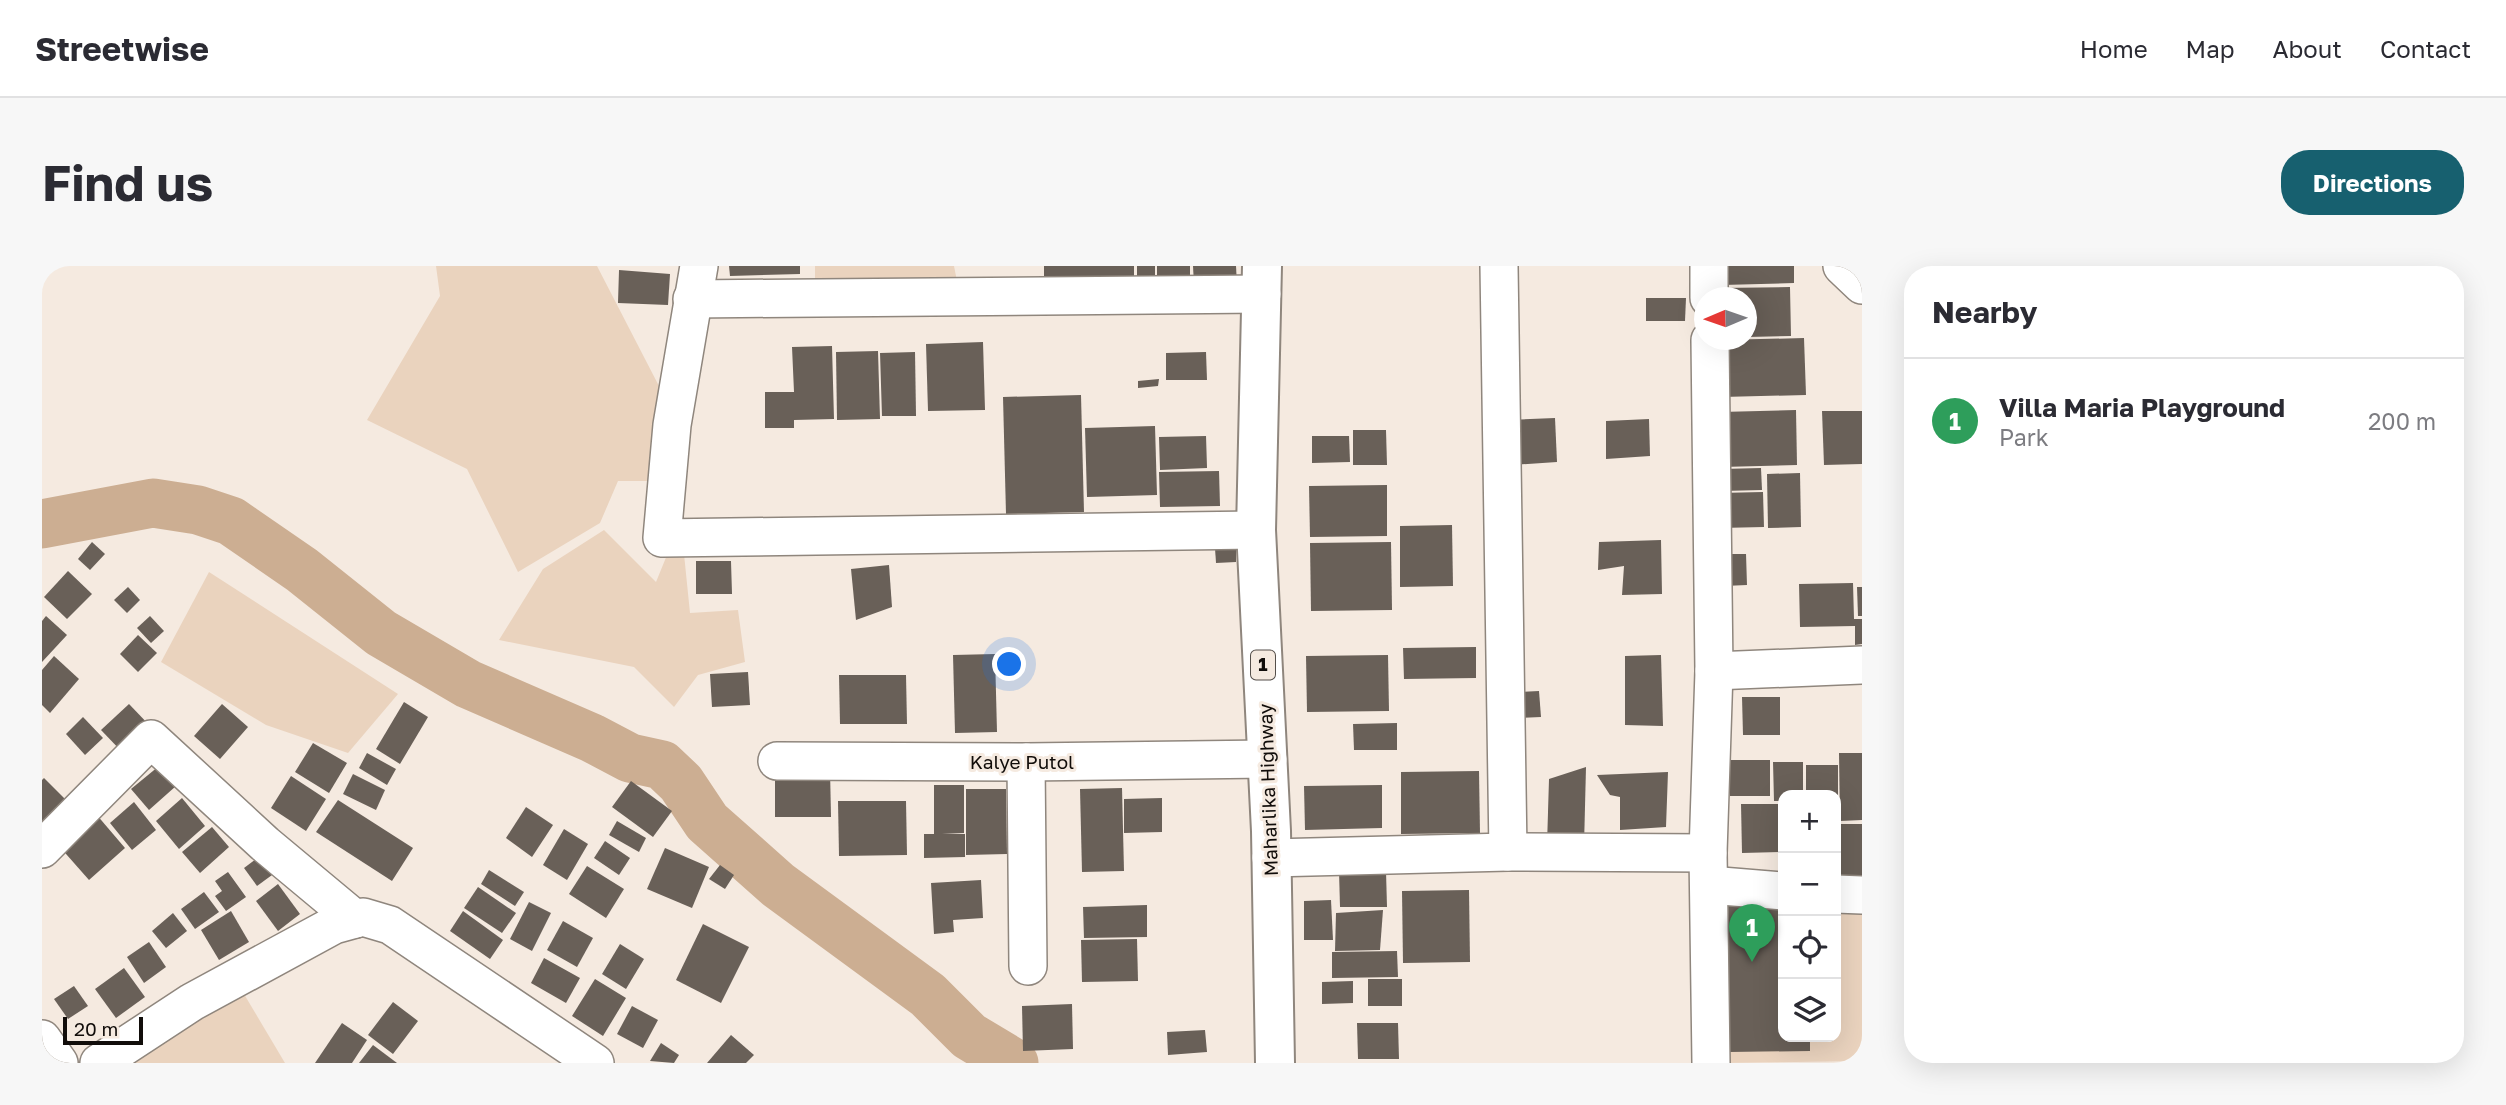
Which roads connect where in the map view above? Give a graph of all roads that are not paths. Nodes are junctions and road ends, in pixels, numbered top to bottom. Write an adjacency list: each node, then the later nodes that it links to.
1 (1499, 266): 16 (street)
2 (1709, 266): 7 (street)
3 (1842, 266): 6 (street)
4 (1262, 280): 5 (street); 9 (highway, Maharlika Highway / 1)
5 (696, 282): 9 (street)
6 (1862, 285)
7 (1709, 287)
8 (1710, 350): 11 (street)
9 (1256, 530): 12 (highway, Maharlika Highway / 1)
10 (1862, 665): 11 (street)
11 (1714, 671): 18 (street)
12 (1268, 759): 14 (street, Kalye Putol); 17 (highway, Maharlika Highway / 1)
13 (777, 761): 14 (street, Kalye Putol)
14 (1026, 762): 23 (street)
15 (42, 849): 22 (street)
16 (1508, 852): 17 (street); 18 (street)
17 (1271, 858): 28 (highway, Maharlika Highway / 1)
18 (1709, 869): 19 (street); 29 (street)
19 (1778, 890)
20 (1841, 894): 21 (street)
21 (1862, 895)
22 (355, 919): 26 (street); 27 (street)
23 (1028, 966)
24 (42, 1039): 25 (street)
25 (60, 1063)
26 (99, 1063)
27 (595, 1063)
28 (1275, 1063)
29 (1711, 1063)

